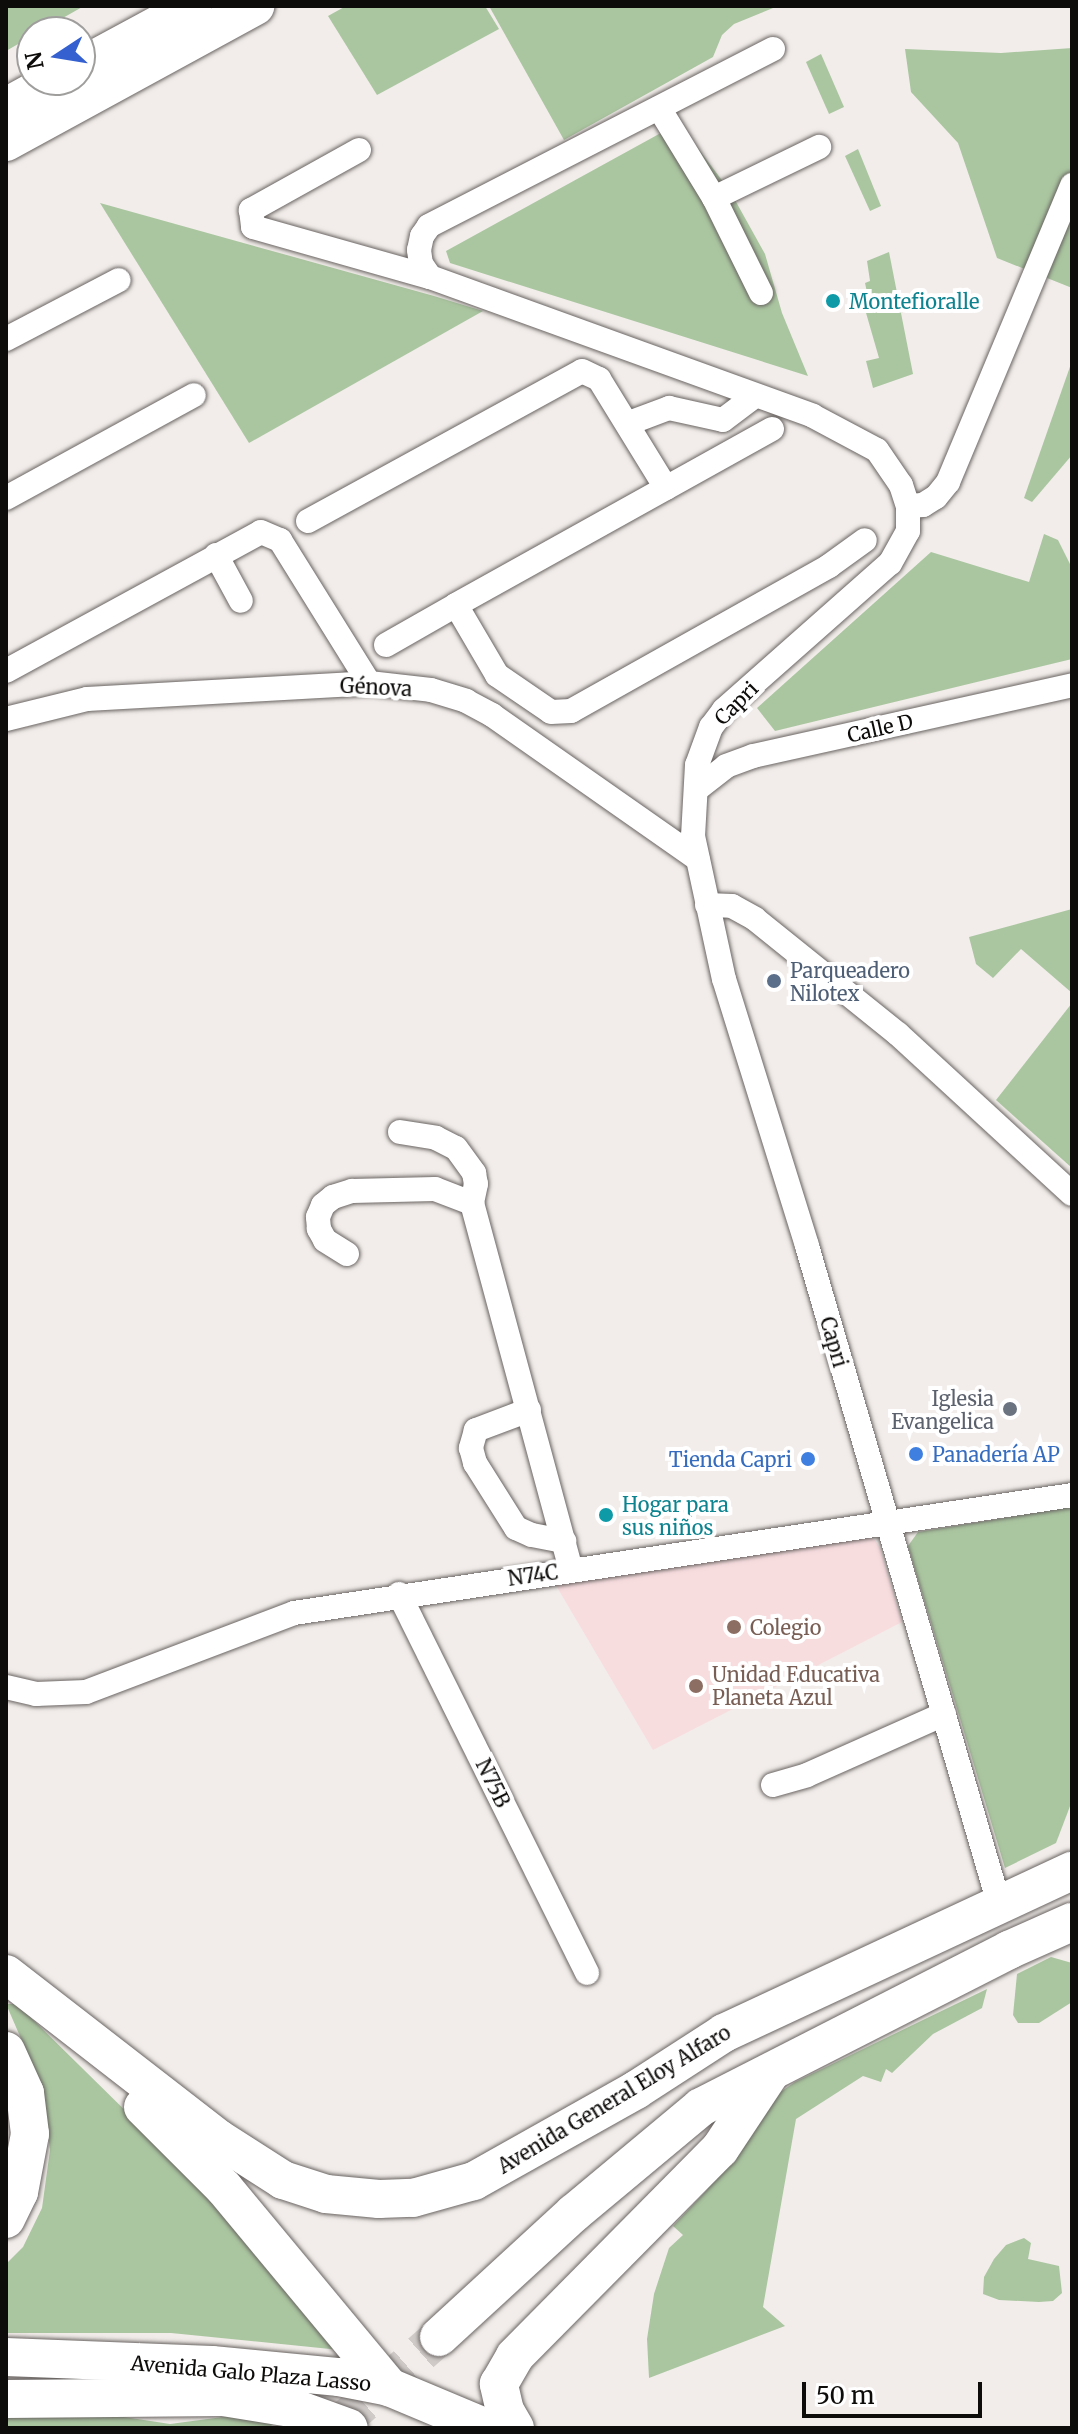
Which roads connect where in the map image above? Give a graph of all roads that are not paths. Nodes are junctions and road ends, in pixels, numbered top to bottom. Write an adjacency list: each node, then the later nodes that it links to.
1 (193, 6): 4 (main road)
2 (255, 6): 8 (main road)
3 (773, 49): 7 (street)
4 (96, 58)
5 (26, 96): 6 (main road)
6 (6, 107)
7 (659, 108): 12 (street); 13 (street)
8 (6, 142)
9 (819, 147): 12 (street)
10 (359, 150): 13 (street)
11 (1072, 185): 23 (street)
12 (714, 198): 15 (street)
13 (430, 277): 18 (street)
14 (119, 280): 16 (street)
15 (761, 293)
16 (6, 339)
17 (194, 395): 22 (street)
18 (754, 397): 19 (street); 23 (street)
19 (629, 423): 21 (street); 24 (street)
20 (772, 429): 21 (street)
21 (666, 488): 28 (street)
22 (6, 498)
23 (908, 506): 34 (street, Capri)
24 (308, 521)
25 (865, 540): 28 (street)
26 (216, 555): 27 (street); 30 (street); 31 (street)
27 (241, 601)
28 (456, 605): 29 (street)
29 (386, 645)
30 (6, 671)
31 (369, 683): 33 (street, Génova); 35 (street, Génova)
32 (1072, 685): 34 (street, Calle D)
33 (6, 719)
34 (697, 789): 35 (street, Capri)
35 (698, 859): 36 (street, Capri)
36 (707, 905): 38 (street); 43 (street, Capri)
37 (400, 1132): 39 (street)
38 (1072, 1194)
39 (472, 1203): 40 (street); 41 (street)
40 (347, 1254)
41 (529, 1410): 44 (street); 44 (street)
42 (1072, 1495): 43 (street, N74C)
43 (887, 1525): 45 (street, N74C); 48 (street, Capri)
44 (564, 1541): 45 (street)
45 (571, 1570): 46 (street, N74C)
46 (399, 1594): 47 (street, N74C); 53 (street, N75B)
47 (6, 1687)
48 (944, 1714): 49 (street); 51 (street, Capri)
49 (773, 1785)
50 (1072, 1871): 51 (main road, Avenida General Eloy Alfaro)
51 (999, 1904): 54 (main road, Avenida General Eloy Alfaro)
52 (1072, 1922): 57 (main road)
53 (587, 1973)
54 (6, 1974)
55 (6, 1988): 61 (main road)
56 (6, 2051): 58 (main road)
57 (773, 2070): 59 (main road); 65 (main road)
58 (6, 2219)
59 (439, 2337)
60 (6, 2357): 61 (main road, Avenida Galo Plaza Lasso)
61 (389, 2387): 64 (main road, Avenida Galo Plaza Lasso)
62 (6, 2399): 63 (main road, Avenida Galo Plaza Lasso)
63 (349, 2428)
64 (487, 2428)
65 (515, 2428)

